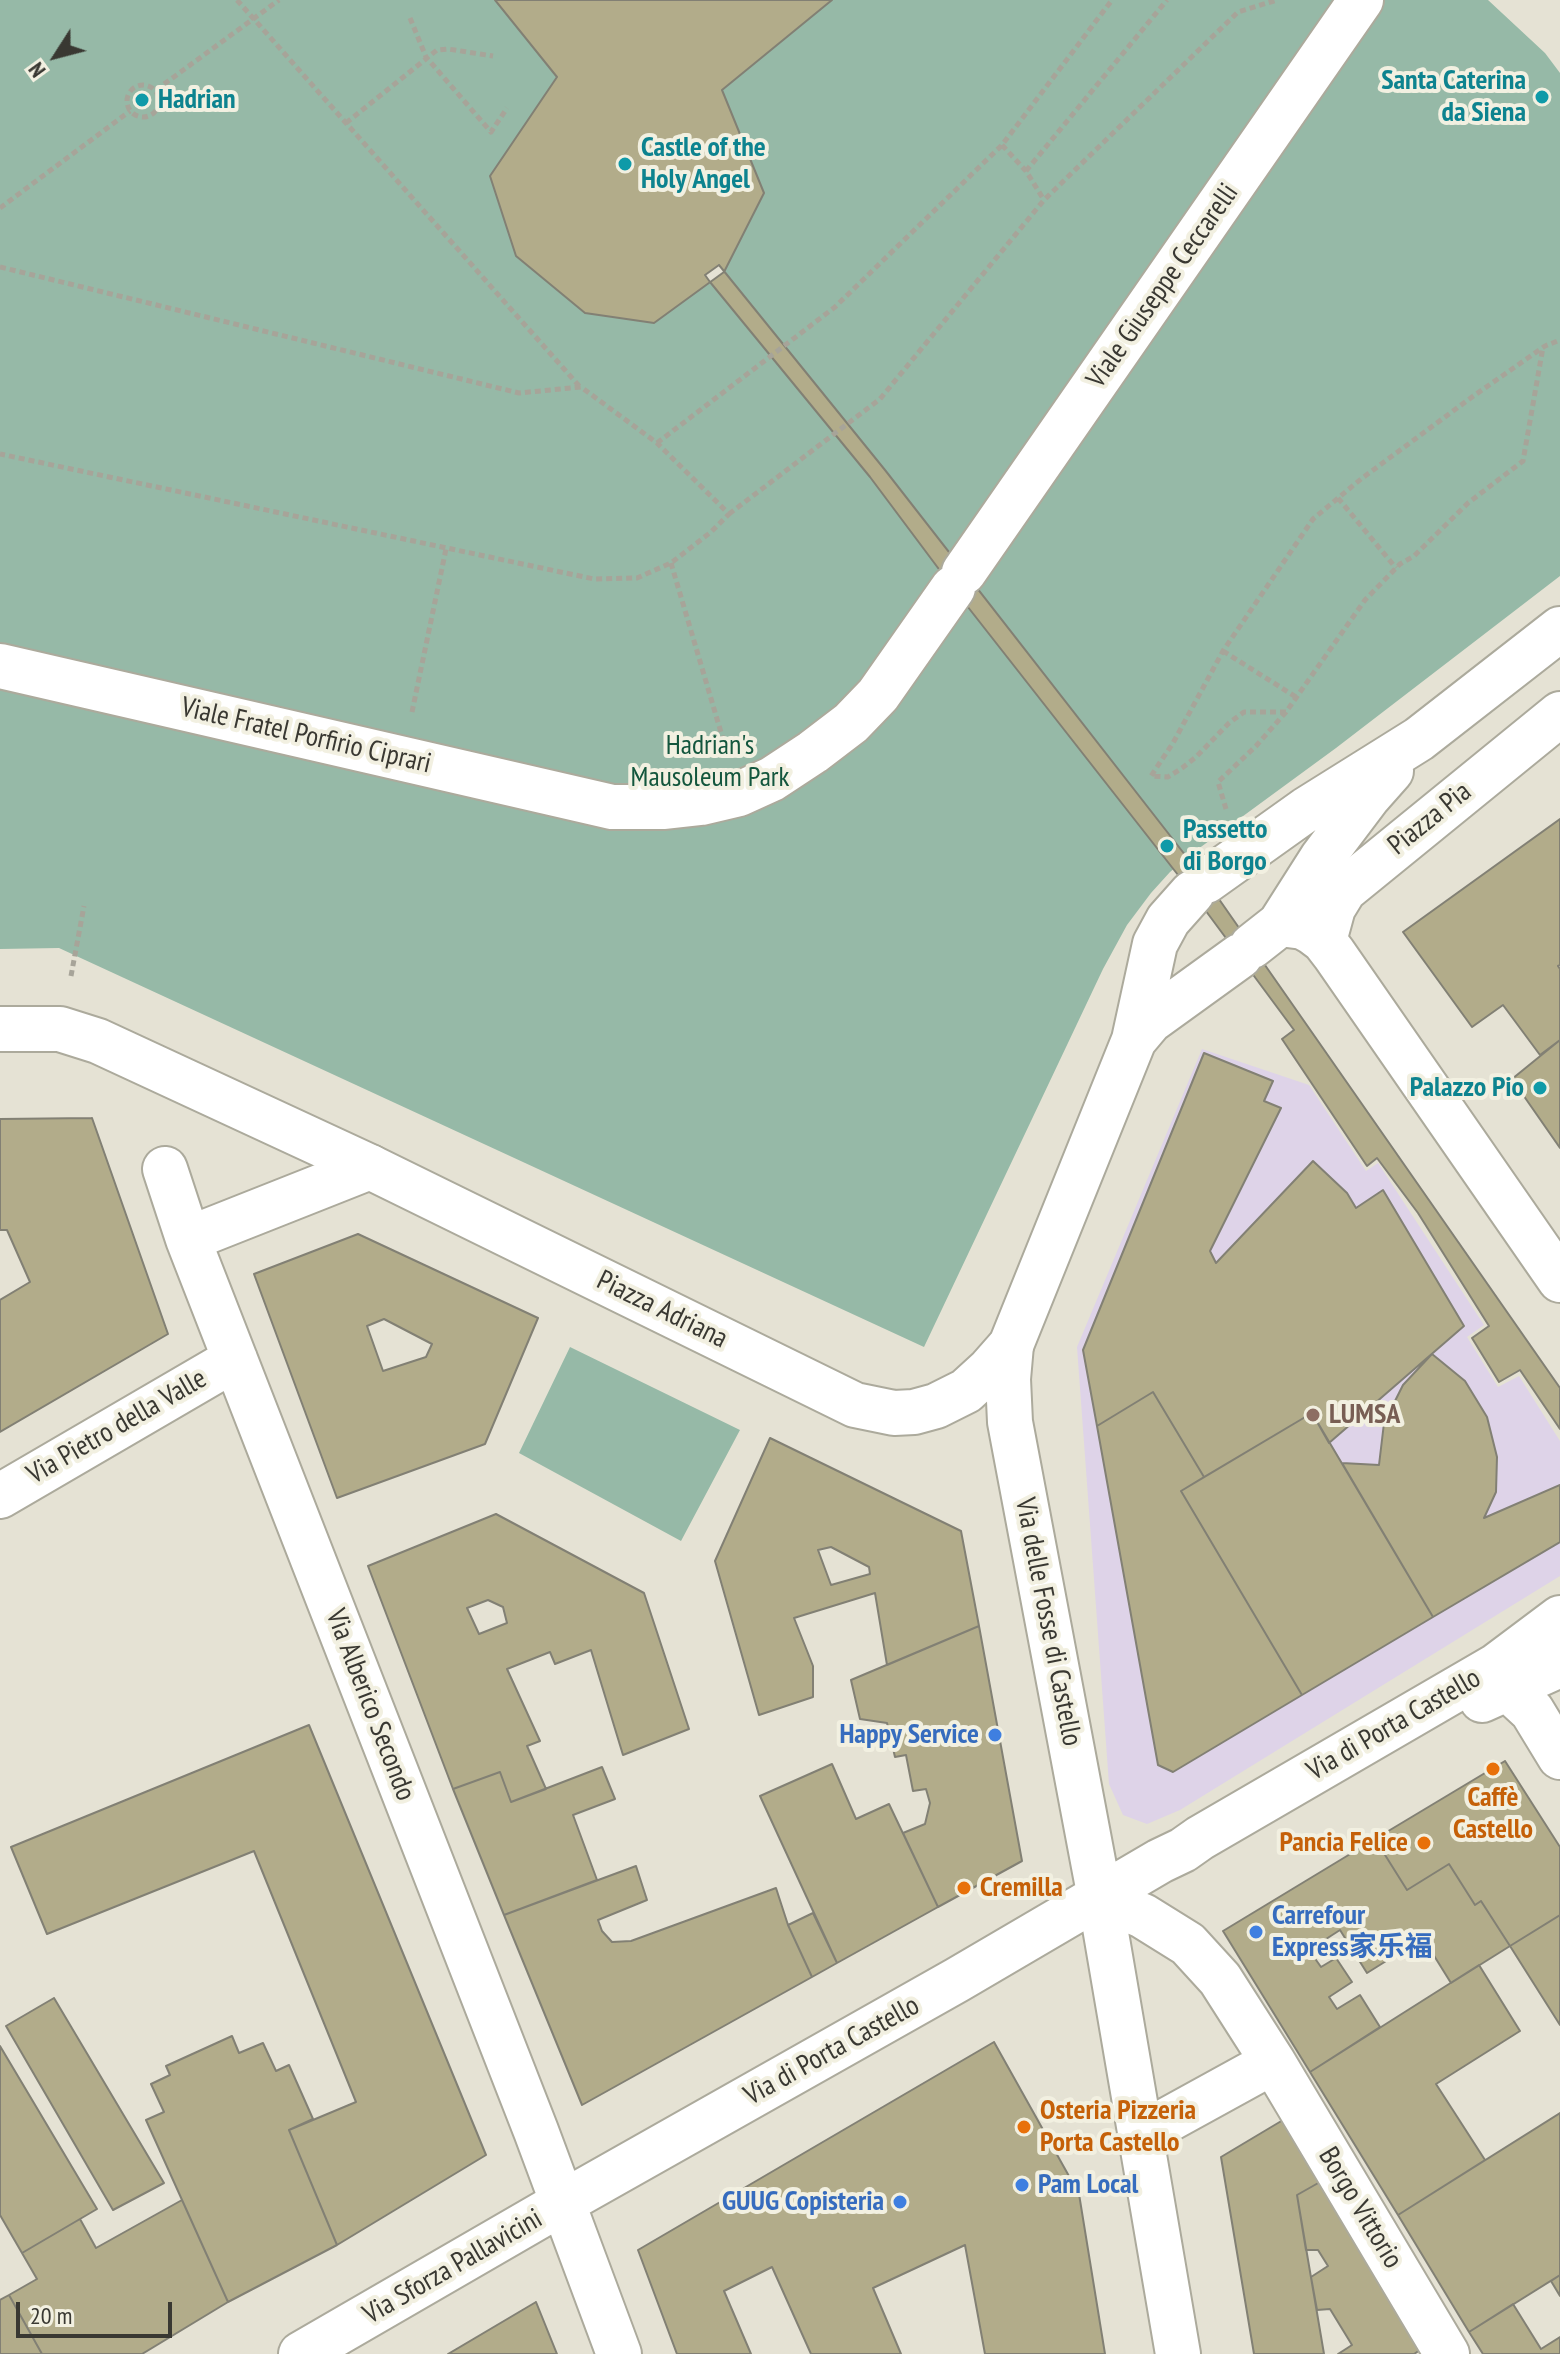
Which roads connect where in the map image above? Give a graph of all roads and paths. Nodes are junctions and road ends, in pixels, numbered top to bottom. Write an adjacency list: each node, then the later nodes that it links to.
1 (237, 0): 8 (path)
2 (279, 0): 8 (path)
3 (1112, 0): 15 (path)
4 (1167, 0): 16 (path)
5 (1277, 0): 17 (path)
6 (1361, 0): 37 (street, Viale Giuseppe Ceccarelli)
7 (410, 18): 10 (path)
8 (253, 19): 11 (path); 14 (path)
9 (493, 56): 10 (path)
10 (426, 57): 12 (path); 14 (path)
11 (156, 90): 13 (path); 13 (path)
12 (507, 108)
13 (130, 111): 18 (path)
14 (346, 123): 22 (path)
15 (1002, 145): 16 (path); 23 (path)
16 (1026, 171): 17 (path)
17 (1044, 200): 26 (path)
18 (0, 208)
19 (0, 267): 22 (path)
20 (1560, 340): 21 (path)
21 (1543, 347): 25 (path); 29 (path)
22 (581, 387): 23 (path)
23 (657, 443): 26 (path)
24 (0, 454): 27 (path)
25 (1338, 498): 29 (path); 31 (path)
26 (729, 514): 28 (path)
27 (446, 549): 28 (path); 33 (path)
28 (671, 563): 39 (path)
29 (1396, 568): 34 (path)
30 (1560, 629): 38 (street, Piazza Pia)
31 (1223, 651): 34 (path); 35 (path)
32 (0, 666): 37 (street, Viale Fratel Porfirio Ciprari)
33 (420, 673)
34 (1296, 697): 35 (path)
35 (1286, 712): 40 (path)
36 (1560, 714): 43 (street, Piazza Pia)
37 (851, 723)
38 (1419, 739): 41 (street, Piazza Pia); 44 (street, Piazza Pia)
39 (725, 744)
40 (1226, 810)
41 (1199, 887): 47 (street, Piazza Adriana)
42 (84, 906): 45 (path)
43 (1324, 941): 44 (street); 51 (street)
44 (1257, 942): 47 (street, Piazza Adriana)
45 (71, 976)
46 (0, 1029): 48 (street, Piazza Adriana)
47 (1134, 1040): 52 (street, Piazza Adriana)
48 (370, 1167): 50 (street); 52 (street, Piazza Adriana)
49 (165, 1169): 50 (street, Via Alberico Secondo)
50 (188, 1239): 53 (street, Via Alberico Secondo)
51 (1560, 1280)
52 (1011, 1345): 60 (street, Via delle Fosse di Castello)
53 (235, 1359): 54 (street, Via Pietro della Valle); 63 (street, Via Alberico Secondo)
54 (0, 1496)
55 (1560, 1618): 59 (street, Via di Porta Castello)
56 (1560, 1665): 57 (street, Via di Porta Castello)
57 (1506, 1687): 58 (street); 59 (street, Via di Porta Castello)
58 (1560, 1757)
59 (1183, 1850): 60 (street, Via di Porta Castello)
60 (1100, 1898): 61 (street, Borgo Vittorio); 62 (street, Via delle Fosse di Castello); 63 (street, Via di Porta Castello)
61 (1273, 2062): 62 (street); 67 (street, Borgo Vittorio)
62 (1142, 2134): 66 (street, Via delle Fosse di Castello)
63 (562, 2203): 64 (street, Via Sforza Pallavicini); 65 (street, Via Alberico Secondo)
64 (301, 2354)
65 (619, 2354)
66 (1178, 2354)
67 (1447, 2354)

